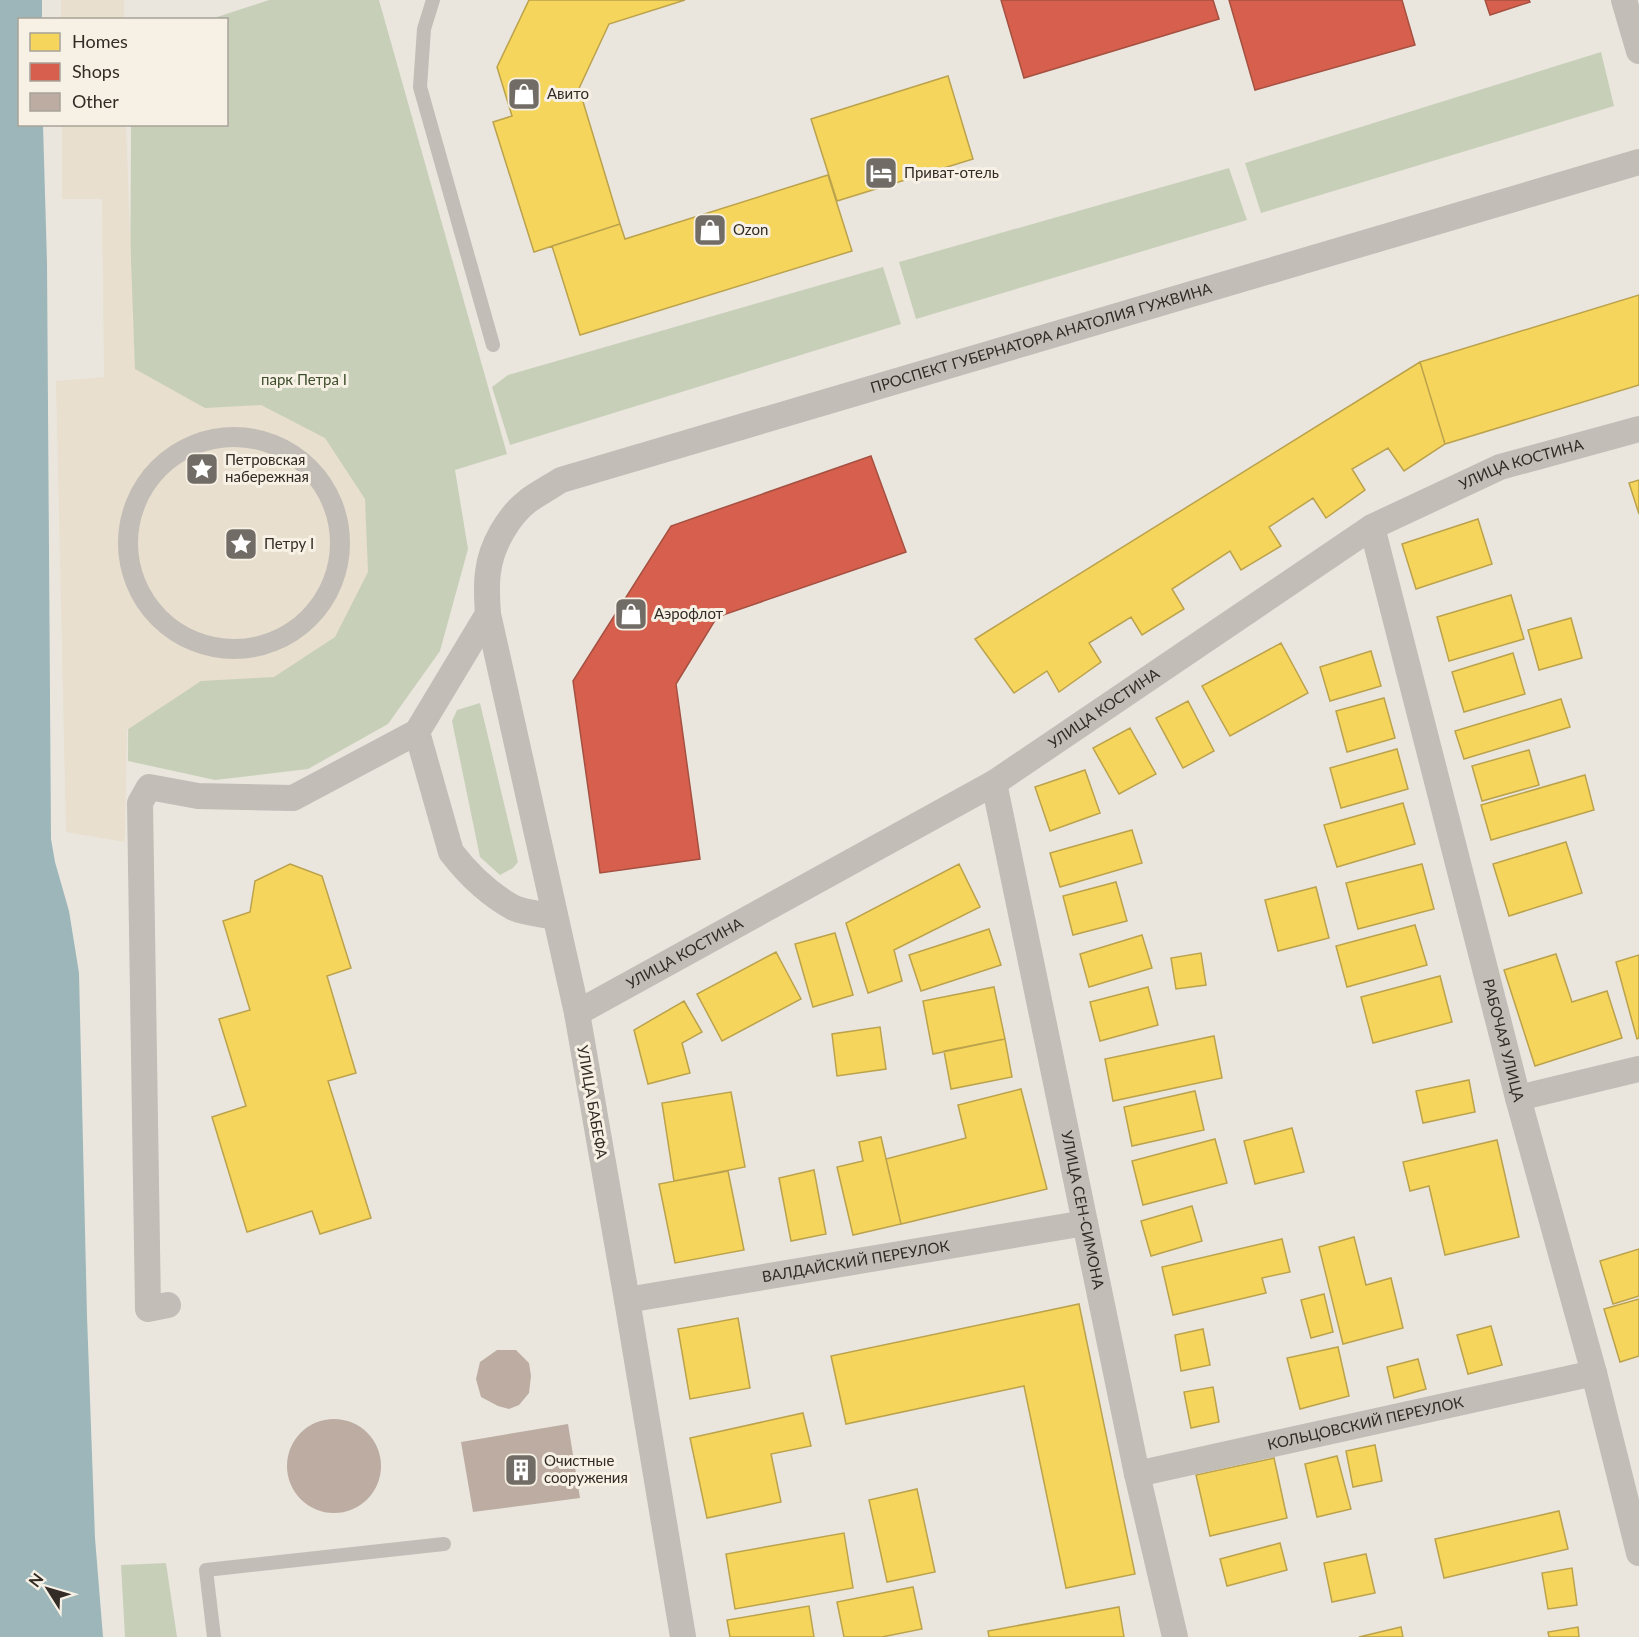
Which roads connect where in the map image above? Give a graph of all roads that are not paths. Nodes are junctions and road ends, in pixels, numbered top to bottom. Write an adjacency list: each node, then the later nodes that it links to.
1 (434, 0): 5 (lane)
2 (1624, 0): 3 (street)
3 (1639, 51)
4 (1639, 162): 9 (street, ПРОСПЕКТ ГУБЕРНАТОРА АНАТОЛИЯ ГУЖВИНА)
5 (493, 345)
6 (1639, 429): 8 (street, УЛИЦА КОСТИНА)
7 (128, 522): 7 (street)
8 (1372, 527): 12 (street, УЛИЦА КОСТИНА); 16 (street, РАБОЧАЯ УЛИЦА)
9 (488, 571): 10 (street, УЛИЦА БАБЕФА)
10 (488, 614): 11 (street); 13 (street, УЛИЦА БАБЕФА)
11 (417, 732): 13 (street); 19 (street)
12 (994, 783): 14 (street, УЛИЦА КОСТИНА); 17 (street, УЛИЦА СЕН-СИМОНА)
13 (555, 916): 14 (street, УЛИЦА БАБЕФА)
14 (577, 1013): 18 (street, УЛИЦА БАБЕФА)
15 (1639, 1070): 16 (street)
16 (1518, 1098): 20 (street, РАБОЧАЯ УЛИЦА)
17 (1085, 1223): 18 (street, ВАЛДАЙСКИЙ ПЕРЕУЛОК); 21 (street, УЛИЦА СЕН-СИМОНА)
18 (627, 1300): 25 (street, УЛИЦА БАБЕФА)
19 (168, 1305)
20 (1594, 1373): 21 (street, КОЛЬЦОВСКИЙ ПЕРЕУЛОК); 23 (street, РАБОЧАЯ УЛИЦА)
21 (1137, 1474): 26 (street, УЛИЦА СЕН-СИМОНА)
22 (444, 1544): 24 (lane)
23 (1639, 1553)
24 (214, 1637)
25 (683, 1637)
26 (1175, 1637)

